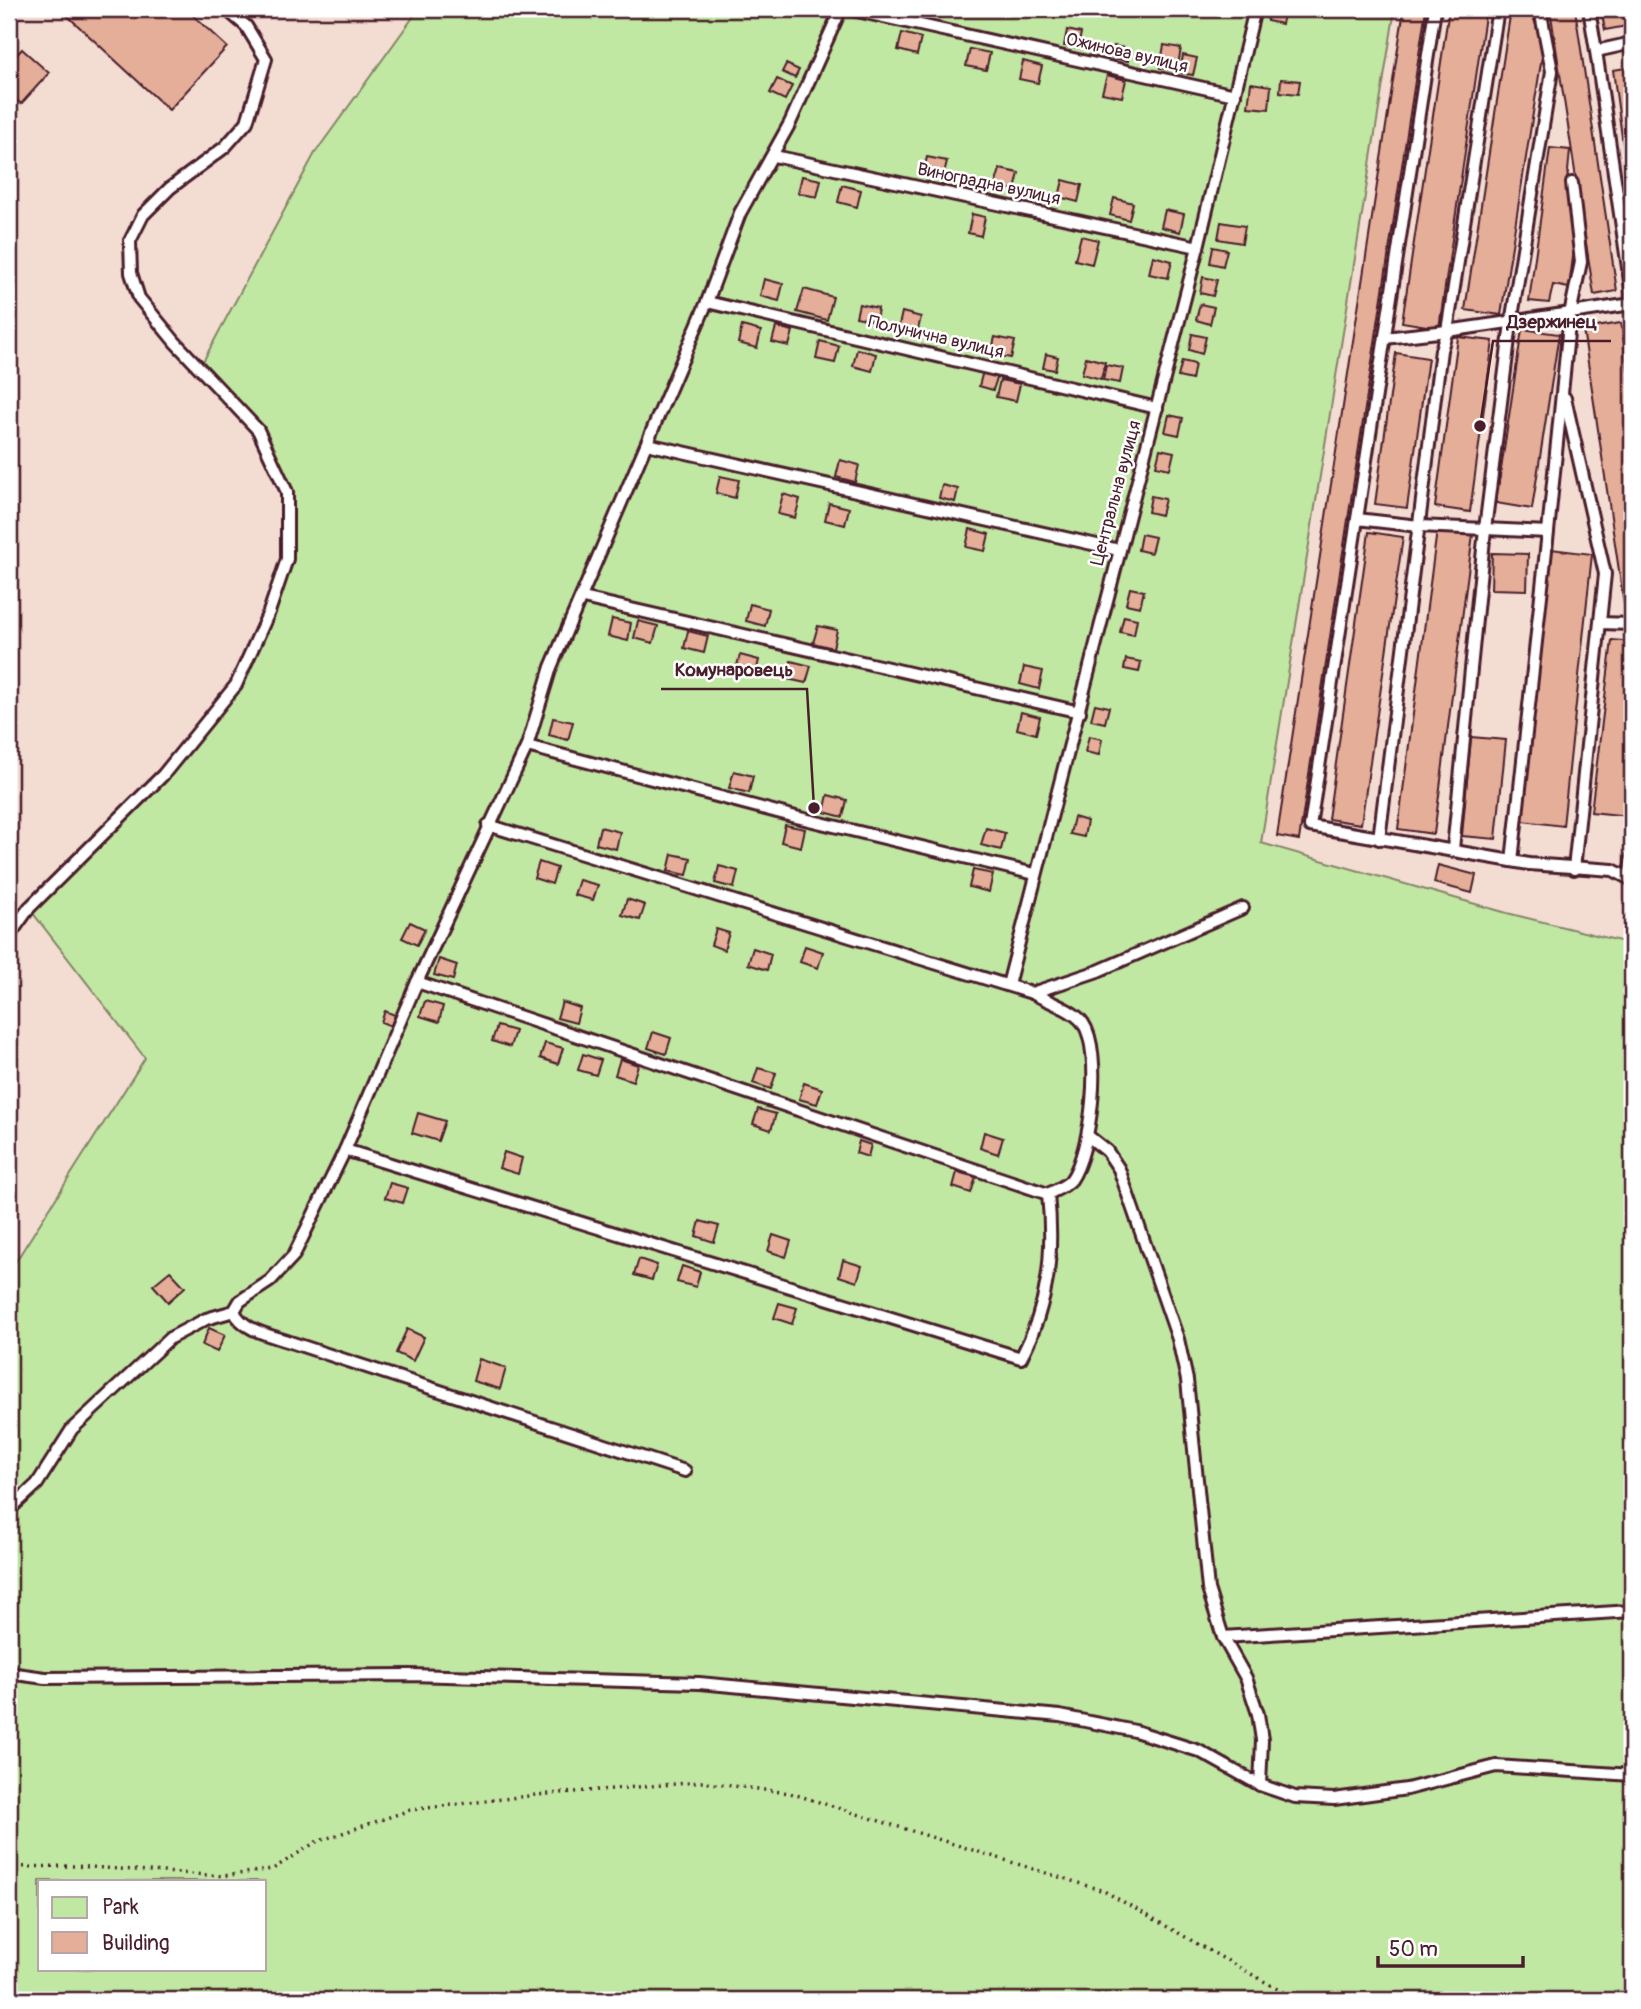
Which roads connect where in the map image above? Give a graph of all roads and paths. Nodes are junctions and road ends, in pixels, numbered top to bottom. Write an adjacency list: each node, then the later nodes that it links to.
1 (226, 9): 44 (lane)
2 (841, 9): 12 (lane)
3 (848, 9): 11 (lane, Ожинова вулиця)
4 (1255, 9): 11 (lane, Центральна вулиця)
5 (1436, 9): 21 (lane)
6 (1498, 9): 20 (lane)
7 (1541, 9): 19 (lane)
8 (1589, 9): 10 (lane)
9 (1632, 43): 10 (lane)
10 (1596, 51): 15 (lane)
11 (1235, 95): 14 (lane, Центральна вулиця)
12 (774, 156): 14 (lane, Виноградна вулиця); 16 (lane)
13 (1572, 183): 18 (lane)
14 (1198, 247): 23 (lane, Центральна вулиця)
15 (1632, 295)
16 (707, 302): 23 (lane, Полунична вулиця); 24 (lane)
17 (1632, 304): 18 (lane)
18 (1570, 314): 19 (lane); 22 (lane)
19 (1511, 323): 20 (lane); 27 (lane)
20 (1447, 331): 21 (lane); 26 (lane)
21 (1385, 338): 25 (lane)
22 (1562, 388): 28 (lane); 31 (lane)
23 (1157, 408): 29 (lane, Центральна вулиця)
24 (647, 444): 29 (lane); 30 (lane)
25 (1357, 519): 26 (lane); 36 (lane)
26 (1419, 526): 27 (lane); 36 (lane)
27 (1485, 529): 28 (lane); 37 (lane)
28 (1548, 532): 39 (lane)
29 (1119, 550): 33 (lane, Центральна вулиця)
30 (583, 598): 33 (lane); 34 (lane)
31 (1600, 624): 32 (lane); 40 (lane)
32 (1632, 624)
33 (1080, 712): 41 (lane, Центральна вулиця)
34 (527, 746): 35 (lane); 41 (lane)
35 (488, 825): 45 (lane); 46 (lane)
36 (1379, 839): 37 (lane)
37 (1453, 849): 39 (lane)
38 (1632, 858): 42 (lane)
39 (1512, 861): 40 (lane)
40 (1574, 869): 42 (lane)
41 (1035, 874): 46 (lane, Центральна вулиця)
42 (1631, 879)
43 (1242, 908): 47 (lane)
44 (9, 936)
45 (417, 982): 49 (lane); 50 (lane)
46 (1008, 985): 47 (lane)
47 (1032, 993): 48 (lane)
48 (1088, 1136): 50 (lane); 55 (lane)
49 (345, 1150): 50 (lane); 51 (lane)
50 (1048, 1194)
51 (234, 1311): 52 (lane); 53 (lane)
52 (685, 1471)
53 (9, 1510)
54 (1632, 1611): 55 (lane)
55 (1223, 1637): 58 (lane)
56 (9, 1674): 58 (lane)
57 (1632, 1775): 58 (lane)
58 (1260, 1785)
59 (9, 1867): 60 (path)
60 (1297, 2000)

